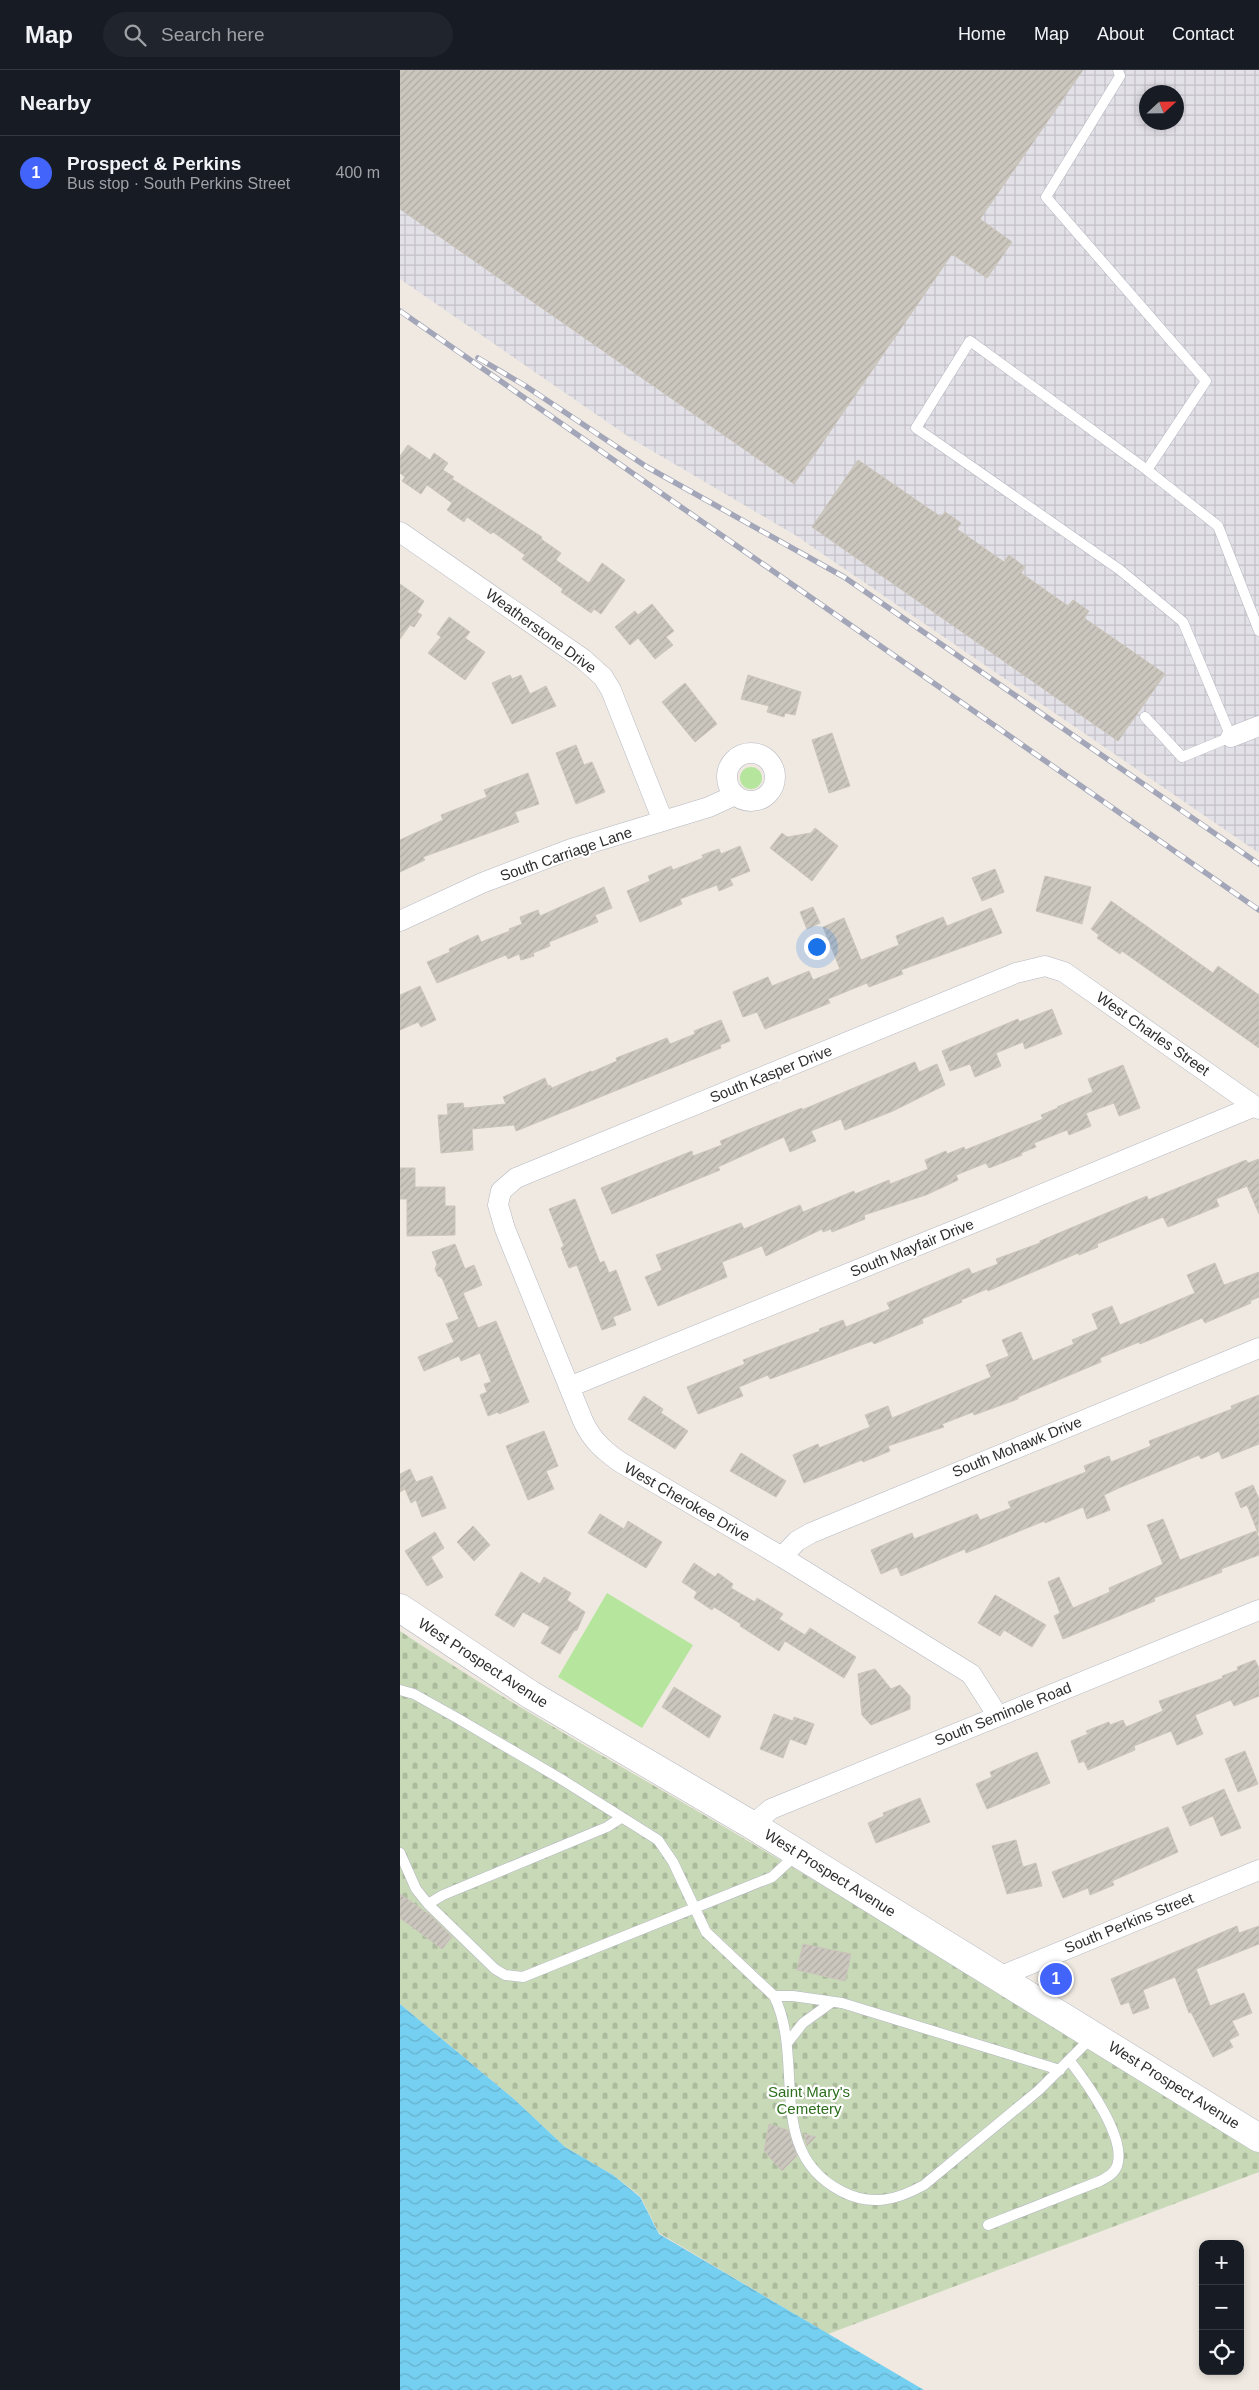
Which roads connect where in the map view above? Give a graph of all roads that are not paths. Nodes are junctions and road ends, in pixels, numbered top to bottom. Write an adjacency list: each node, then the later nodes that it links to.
1 (1118, 70): 2 (lane)
2 (1146, 470): 4 (lane); 7 (lane)
3 (400, 532): 9 (street, Weatherstone Drive)
4 (1259, 631)
5 (1144, 717): 7 (lane)
6 (1259, 726): 7 (street)
7 (1230, 737)
8 (735, 795): 9 (street, South Carriage Lane)
9 (663, 821): 10 (street, South Carriage Lane)
10 (400, 921)
11 (1045, 966): 12 (street, West Charles Street); 13 (street, South Kasper Drive)
12 (1257, 1107): 15 (street, South Mayfair Drive)
13 (501, 1191): 15 (street, West Cherokee Drive)
14 (1259, 1348): 16 (street, South Mohawk Drive)
15 (569, 1387): 16 (street, West Cherokee Drive)
16 (782, 1556): 20 (street, West Cherokee Drive)
17 (400, 1608): 22 (main road, West Prospect Avenue)
18 (1259, 1610): 20 (street, South Seminole Road)
19 (400, 1690): 21 (lane)
20 (998, 1716): 22 (street, South Seminole Road)
21 (621, 1818): 26 (lane); 27 (lane)
22 (752, 1825): 24 (main road, West Prospect Avenue)
23 (400, 1853): 26 (lane)
24 (797, 1854): 27 (lane); 28 (main road, West Prospect Avenue)
25 (1259, 1870): 28 (street, South Perkins Street)
26 (428, 1904): 27 (lane)
27 (696, 1910): 29 (lane)
28 (999, 1977): 31 (main road, West Prospect Avenue)
29 (774, 1996): 30 (lane); 32 (lane)
30 (832, 2002): 32 (lane); 34 (lane)
31 (1094, 2035): 33 (lane); 35 (main road, West Prospect Avenue)
32 (788, 2042): 34 (lane)
33 (1070, 2061): 34 (lane); 36 (lane)
34 (1060, 2070)
35 (1259, 2138)
36 (988, 2225)

